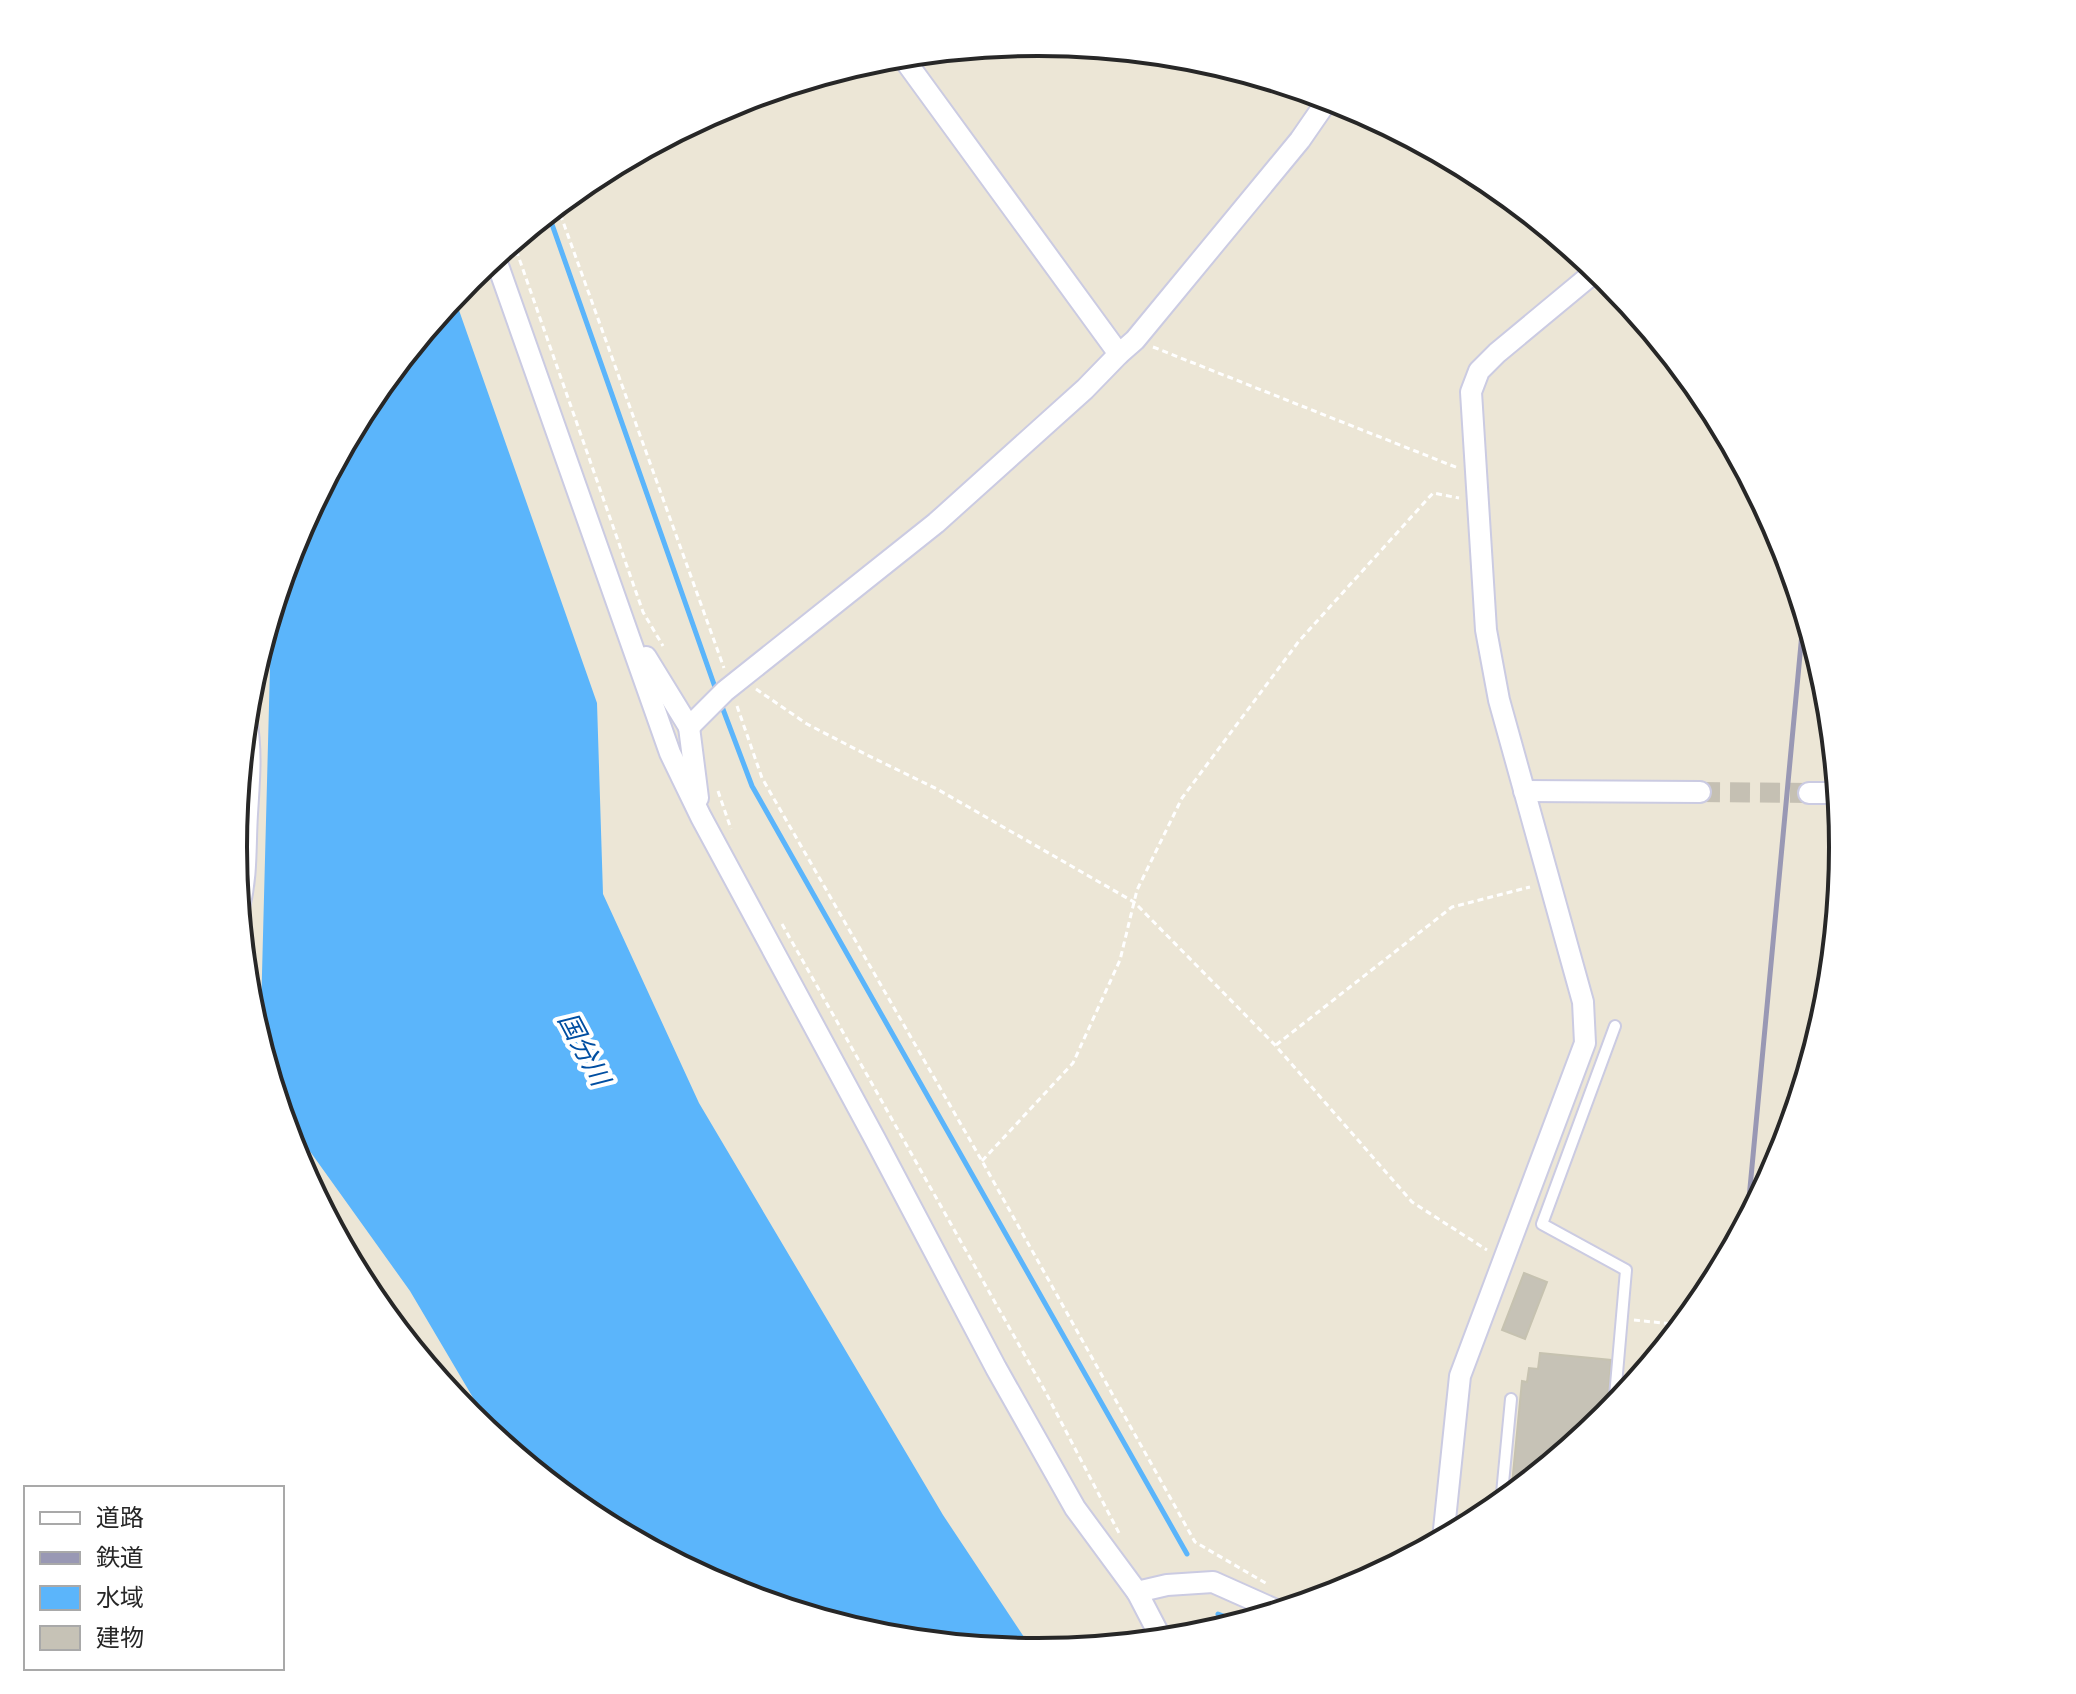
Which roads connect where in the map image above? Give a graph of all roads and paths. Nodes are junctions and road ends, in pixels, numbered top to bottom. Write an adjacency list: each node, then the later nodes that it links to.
1 (910, 67): 7 (street)
2 (1322, 109): 7 (street)
3 (561, 216): 12 (path)
4 (517, 251): 11 (path)
5 (499, 268): 10 (street)
6 (1587, 278): 8 (street)
7 (1127, 347): 8 (path); 12 (street)
8 (1476, 475): 9 (street)
9 (1478, 502): 15 (street); 22 (path)
10 (625, 623): 13 (street); 19 (street)
11 (664, 648)
12 (733, 685): 13 (street); 22 (path); 26 (path)
13 (695, 721): 19 (street)
14 (717, 788): 20 (path)
15 (1524, 791): 16 (street); 21 (street)
16 (1700, 792)
17 (1809, 793): 18 (street)
18 (1827, 793)
19 (701, 817): 36 (street)
20 (734, 837)
21 (1550, 883): 25 (path); 27 (street)
22 (1134, 902): 25 (path); 26 (path)
23 (780, 920): 34 (path)
24 (1615, 1026): 28 (lane)
25 (1275, 1045): 27 (path)
26 (982, 1161): 35 (path)
27 (1503, 1261): 33 (street)
28 (1621, 1319): 29 (path); 30 (lane)
29 (1670, 1324)
30 (1616, 1387)
31 (1511, 1399): 32 (lane)
32 (1503, 1487)
33 (1444, 1525)
34 (1119, 1533)
35 (1276, 1588)
36 (1137, 1592): 37 (street); 38 (street)
37 (1275, 1601)
38 (1156, 1629)

